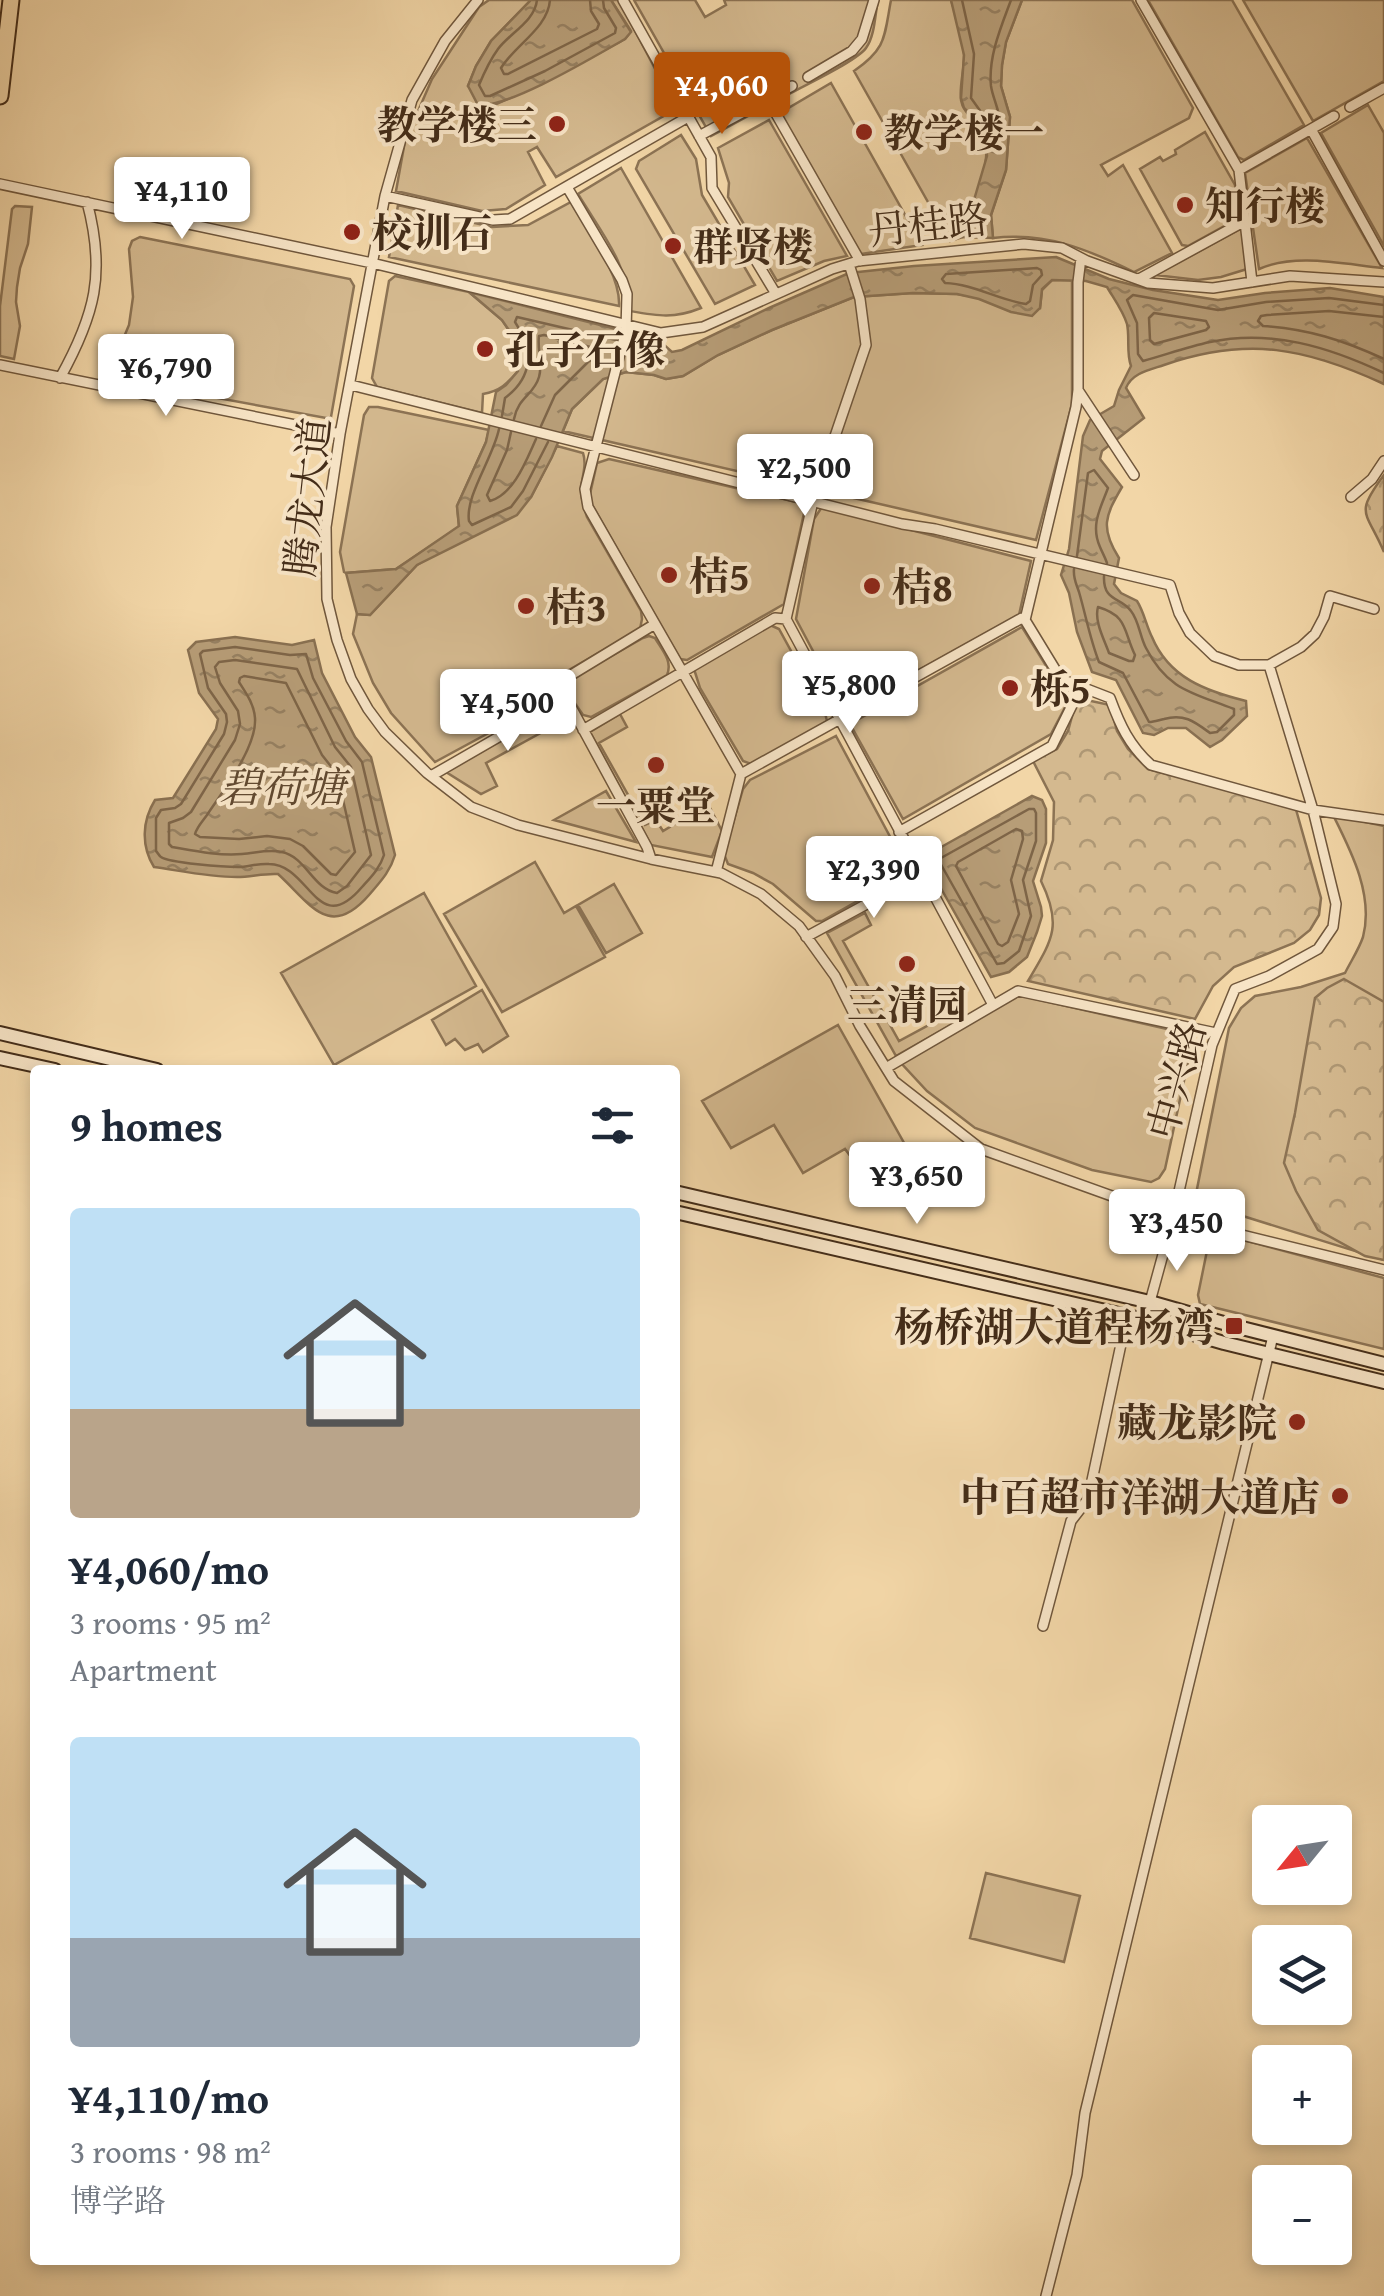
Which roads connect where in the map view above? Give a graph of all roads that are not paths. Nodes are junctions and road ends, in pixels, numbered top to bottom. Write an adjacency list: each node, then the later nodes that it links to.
1 (11, 0): 9 (main road)
2 (478, 0): 19 (street, 腾龙大道)
3 (623, 0): 13 (street)
4 (874, 0): 6 (street)
5 (1141, 0): 16 (street)
6 (808, 77)
7 (792, 86): 10 (street)
8 (1384, 88): 11 (street)
9 (0, 96)
10 (768, 98): 15 (street); 25 (street)
11 (1350, 107)
12 (1334, 116): 14 (street)
13 (688, 117): 15 (street); 18 (street)
14 (1311, 129): 16 (street); 23 (street)
15 (699, 136): 29 (street)
16 (1239, 170): 21 (street)
17 (0, 184): 20 (street, 丹桂路)
18 (568, 187): 19 (street); 30 (street)
19 (385, 196): 24 (street, 腾龙大道)
20 (87, 202): 24 (street, 丹桂路); 32 (street)
21 (1245, 221): 26 (street); 27 (street)
22 (1081, 259): 25 (street, 丹桂路); 26 (street, 丹桂路); 34 (street)
23 (1384, 261)
24 (372, 263): 30 (street, 丹桂路); 33 (street, 腾龙大道)
25 (853, 265): 29 (street, 丹桂路); 40 (street)
26 (1139, 279): 27 (street, 丹桂路)
27 (1252, 282): 28 (street, 丹桂路)
28 (1384, 282)
29 (776, 294): 30 (street, 丹桂路)
30 (627, 327): 36 (street)
31 (0, 365): 32 (street)
32 (60, 378): 35 (street)
33 (351, 385): 35 (street, 腾龙大道); 36 (street)
34 (1078, 390): 38 (street); 41 (street)
35 (340, 434): 53 (street, 腾龙大道)
36 (594, 448): 40 (street); 45 (street)
37 (1384, 461): 39 (street)
38 (1134, 474)
39 (1351, 497)
40 (813, 501): 41 (street); 43 (street)
41 (1040, 555): 44 (street); 46 (street)
42 (1374, 608): 46 (street)
43 (786, 619): 47 (street); 50 (street)
44 (1025, 620): 48 (street); 50 (street)
45 (655, 624): 47 (street); 49 (street)
46 (1269, 665): 54 (street, 中兴路)
47 (683, 672): 51 (street); 52 (street)
48 (1081, 687): 54 (street); 56 (street)
49 (566, 698): 51 (street); 53 (street)
50 (839, 720): 52 (street); 56 (street)
51 (583, 730): 57 (street)
52 (741, 774): 58 (street)
53 (431, 776): 57 (street, 腾龙大道)
54 (1313, 810): 55 (street); 63 (street, 中兴路)
55 (1384, 820)
56 (899, 832): 59 (street)
57 (651, 859): 58 (street, 腾龙大道)
58 (716, 872): 60 (street, 腾龙大道)
59 (922, 874): 60 (street); 61 (street)
60 (806, 936): 67 (street, 腾龙大道)
61 (993, 1005): 63 (street); 67 (street)
62 (0, 1033): 66 (main road)
63 (1216, 1034): 70 (street, 中兴路)
64 (0, 1058): 65 (main road)
65 (32, 1065)
66 (136, 1065)
67 (886, 1068): 70 (street, 腾龙大道)
68 (680, 1193): 72 (main road)
69 (680, 1213): 73 (main road)
70 (1173, 1218): 71 (street, 腾龙大道); 72 (street, 中兴路)
71 (1384, 1270)
72 (1150, 1302): 74 (street, 中兴路); 75 (main road)
73 (1127, 1316): 74 (main road); 79 (street)
74 (1145, 1320): 76 (main road)
75 (1273, 1336): 76 (street); 77 (main road)
76 (1270, 1354): 78 (main road); 80 (street)
77 (1384, 1364)
78 (1384, 1382)
79 (1044, 1626)
80 (1046, 2296)

